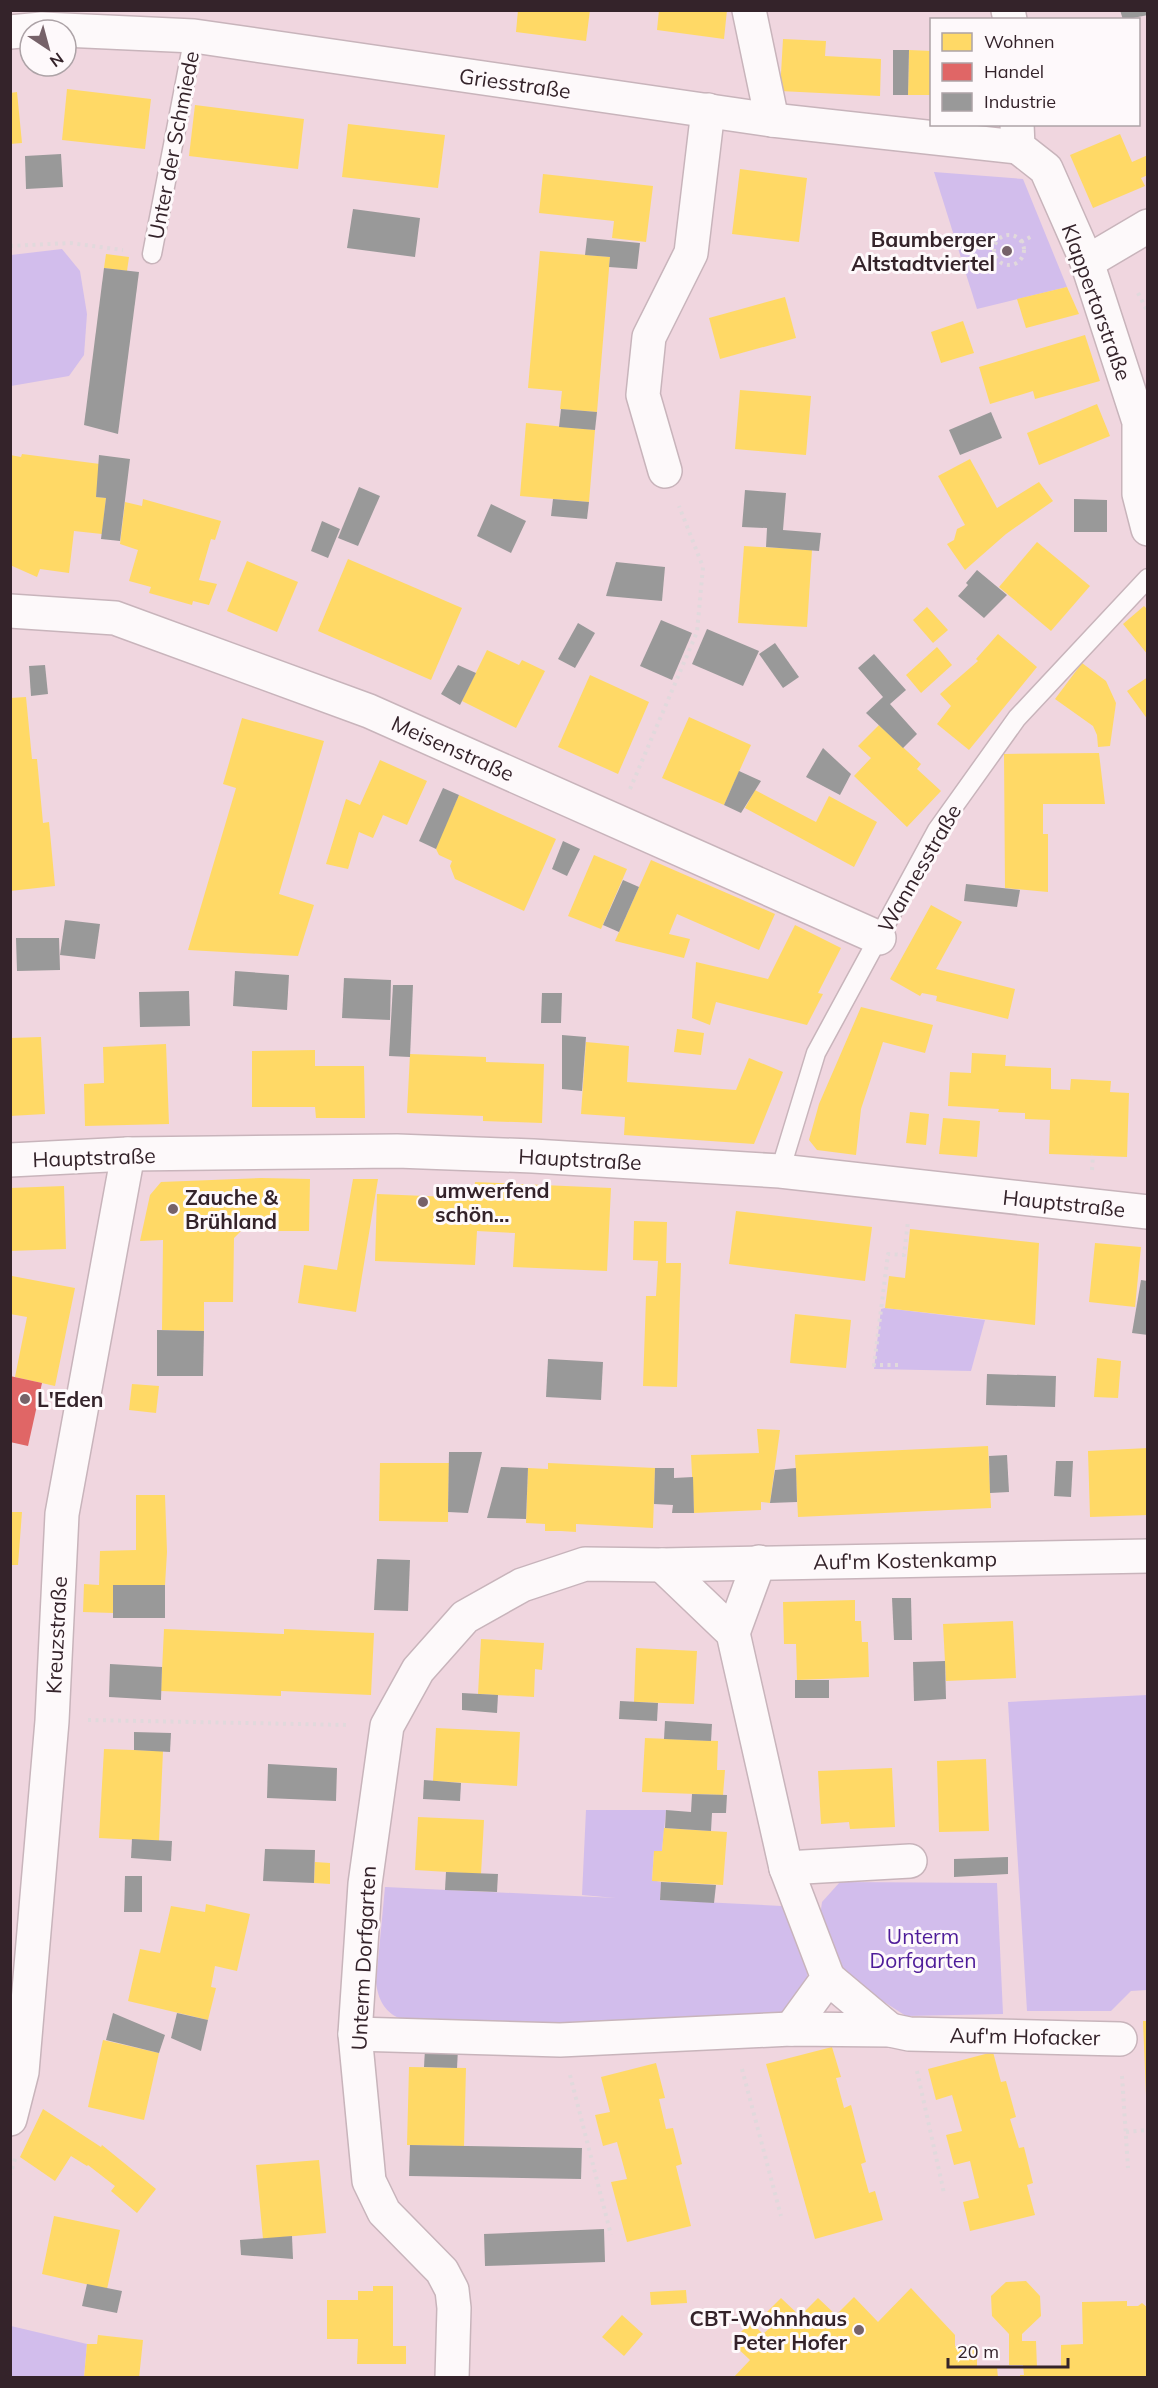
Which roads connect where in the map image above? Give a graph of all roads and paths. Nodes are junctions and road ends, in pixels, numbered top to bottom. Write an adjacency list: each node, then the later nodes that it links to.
1 (749, 10): 5 (street)
2 (10, 32): 3 (street, Griesstraße)
3 (194, 36): 4 (street, Griesstraße); 10 (lane, Unter der Schmiede)
4 (708, 111): 5 (street, Griesstraße); 12 (street)
5 (772, 120): 6 (street, Griesstraße)
6 (1018, 136): 11 (street, Klappertorstraße)
7 (1148, 226): 11 (street)
8 (1018, 237): 8 (path)
9 (10, 246): 10 (path)
10 (152, 254)
11 (1087, 262): 13 (street, Klappertorstraße)
12 (665, 471): 16 (path)
13 (1148, 529)
14 (1148, 578): 17 (lane, Wannesstraße)
15 (10, 611): 16 (street, Meisenstraße)
16 (616, 821): 17 (street, Meisenstraße)
17 (879, 938): 20 (lane, Wannesstraße)
18 (128, 1154): 19 (street, Hauptstraße); 20 (street, Hauptstraße); 28 (street, Kreuzstraße)
19 (10, 1160)
20 (780, 1171): 21 (street, Hauptstraße)
21 (1148, 1212)
22 (908, 1220): 23 (path)
23 (898, 1365)
24 (1148, 1556): 25 (street, Auf'm Kostenkamp)
25 (759, 1562): 26 (street, Auf'm Kostenkamp); 27 (street)
26 (662, 1565): 27 (street); 29 (street, Unterm Dorfgarten)
27 (733, 1633): 31 (street)
28 (52, 1720): 29 (path); 39 (street, Kreuzstraße)
29 (387, 1726): 36 (street, Unterm Dorfgarten)
30 (910, 1861): 31 (street)
31 (786, 1868): 32 (street)
32 (828, 1978): 33 (street); 35 (street)
33 (791, 2029): 34 (street, Auf'm Hofacker); 35 (street, Auf'm Hofacker)
34 (732, 2032): 38 (street, Auf'm Hofacker); 44 (path)
35 (899, 2032): 37 (street, Auf'm Hofacker); 43 (path)
36 (355, 2034): 38 (street, Auf'm Hofacker); 46 (street, Unterm Dorfgarten)
37 (1120, 2039): 41 (path, Auf'm Hofacker)
38 (560, 2040): 45 (path)
39 (10, 2119)
40 (1147, 2130): 41 (path)
41 (1126, 2132): 42 (path, Auf'm Hofacker)
42 (1128, 2168)
43 (944, 2193)
44 (781, 2216)
45 (612, 2235)
46 (452, 2378)

